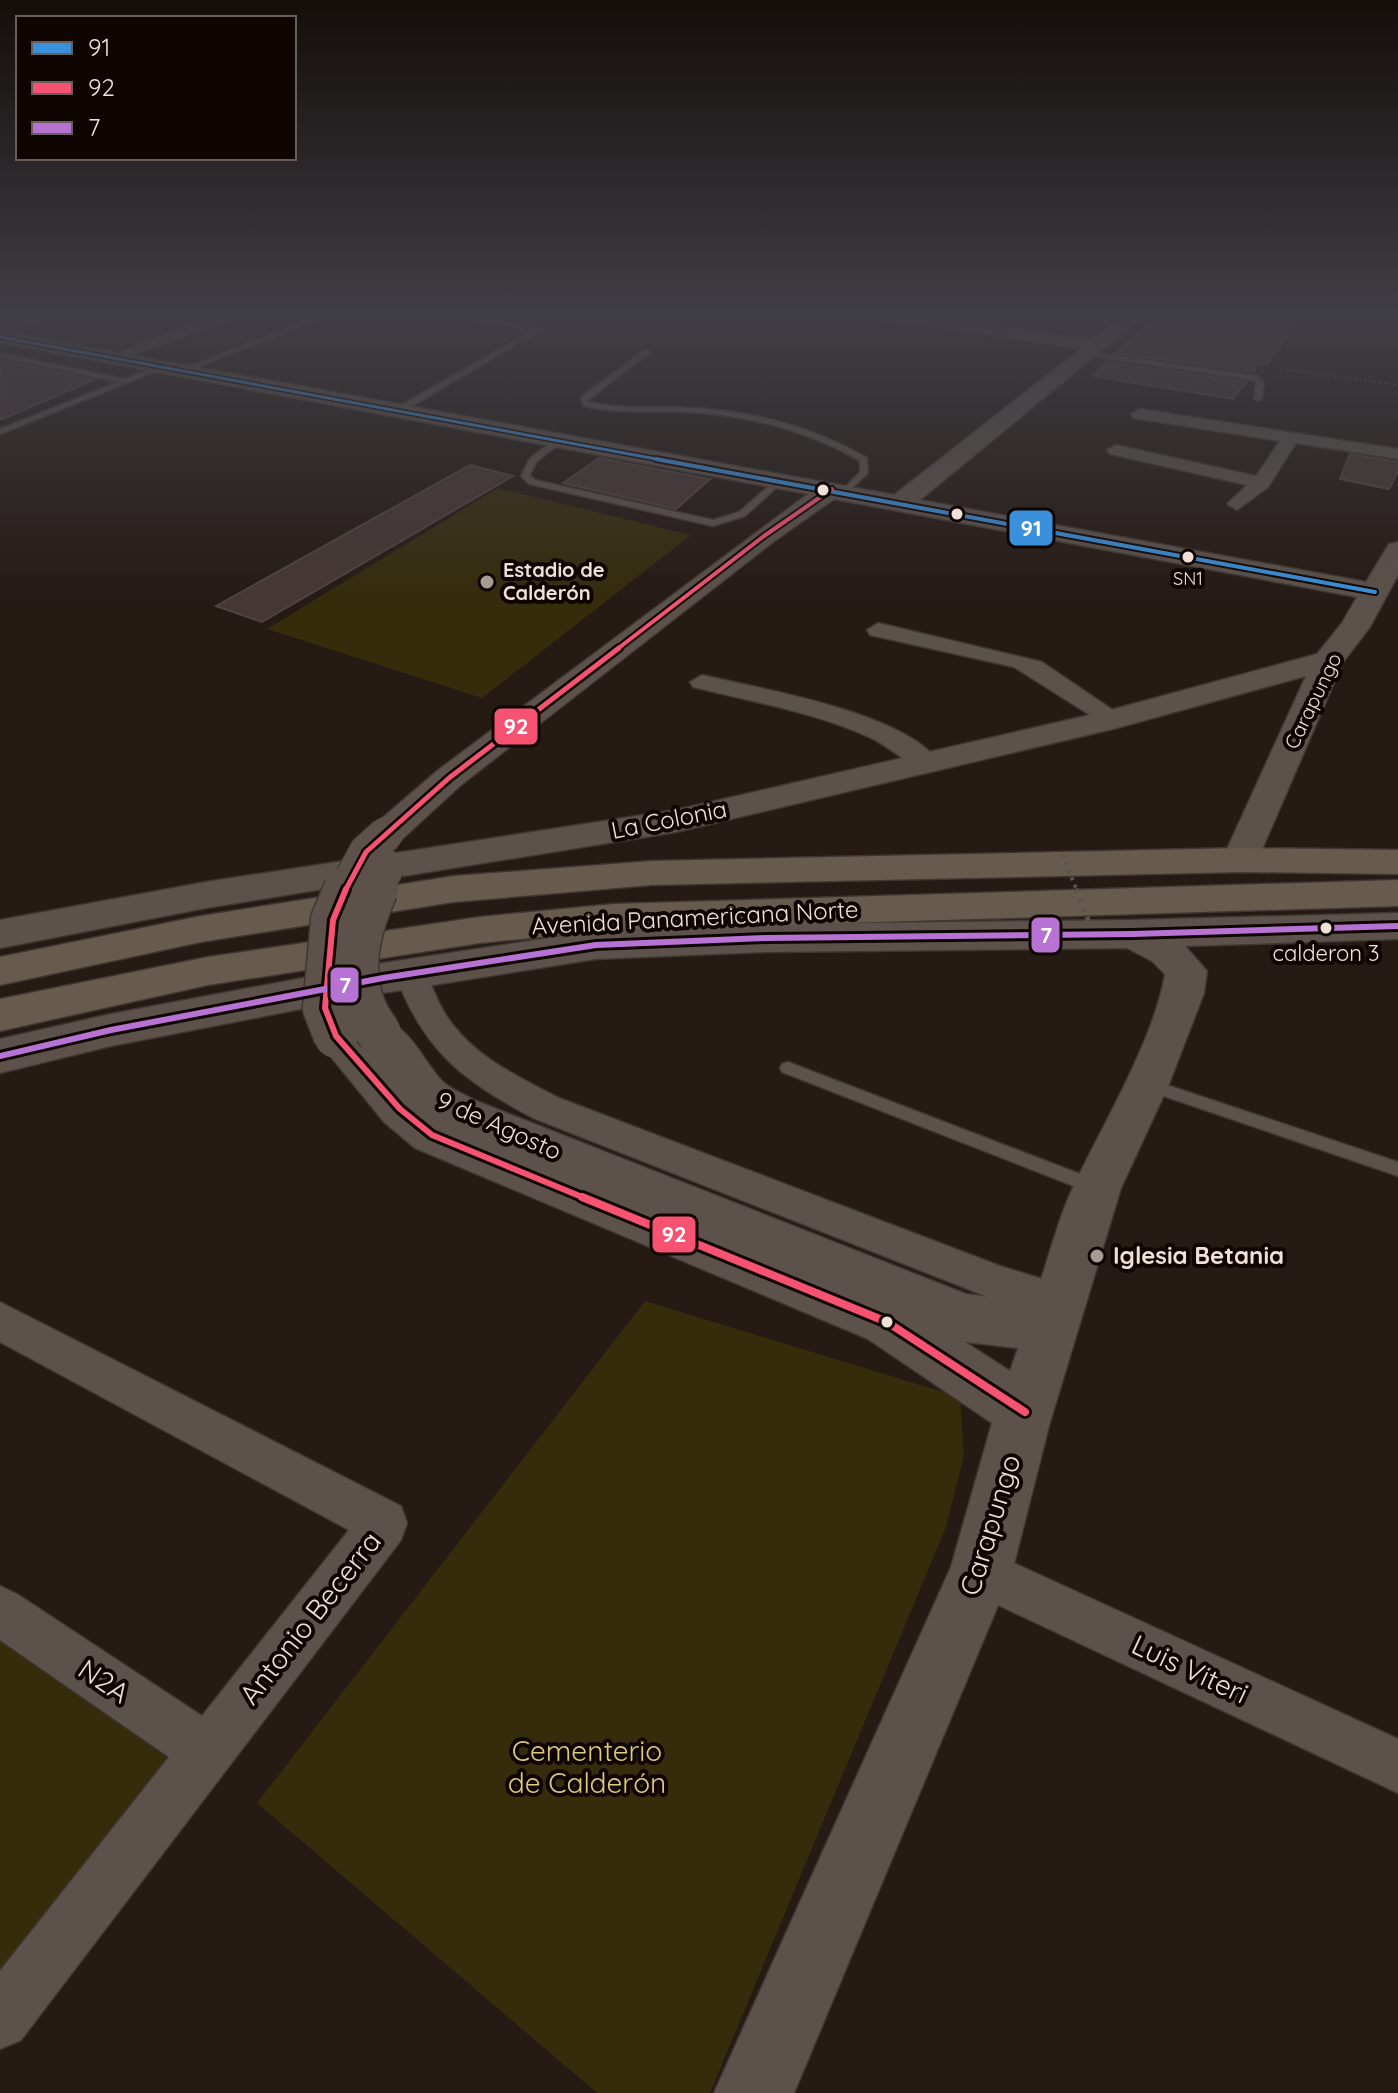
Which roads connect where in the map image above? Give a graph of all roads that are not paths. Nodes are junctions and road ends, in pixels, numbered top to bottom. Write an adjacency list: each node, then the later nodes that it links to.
1 (55, 410): 6 (lane)
2 (399, 410): 8 (main road)
3 (670, 410): 13 (lane)
4 (1018, 410): 14 (main road)
5 (1140, 414): 7 (street)
6 (0, 432)
7 (1292, 436): 10 (street); 12 (street)
8 (559, 440): 11 (main road); 11 (lane)
9 (1116, 450): 12 (street)
10 (1398, 454)
11 (781, 480): 13 (main road)
12 (1261, 483): 15 (street)
13 (843, 491): 14 (main road); 34 (main road, 9 de Agosto, bridge)
14 (901, 502): 17 (main road)
15 (1237, 504)
16 (1398, 550): 17 (main road, Carapungo)
17 (1375, 592): 19 (main road, Carapungo)
18 (878, 630): 21 (street)
19 (1328, 660): 21 (main road, La Colonia); 23 (main road, Carapungo)
20 (702, 682): 22 (street)
21 (1113, 719): 22 (main road, La Colonia)
22 (926, 762): 28 (main road, La Colonia)
23 (1241, 860): 24 (highway, Avenida Panamericana Norte); 30 (highway, Avenida Panamericana Norte)
24 (1398, 862)
25 (1398, 893): 33 (highway, Avenida Panamericana Norte)
26 (1398, 926): 27 (main road, Avenida Panamericana Norte)
27 (1265, 931): 29 (main road, Avenida Panamericana Norte); 32 (main road, Carapungo)
28 (0, 934)
29 (1115, 938): 31 (main road, Avenida Panamericana Norte); 32 (main road)
30 (0, 971)
31 (411, 974): 35 (main road, Avenida Panamericana Norte); 40 (street)
32 (1183, 993): 37 (main road, Carapungo)
33 (0, 1015)
34 (358, 1035): 40 (main road, 9 de Agosto); 42 (main road, 9 de Agosto)
35 (0, 1056)
36 (788, 1068): 39 (lane)
37 (1146, 1084): 38 (lane); 39 (main road, Carapungo)
38 (1398, 1169)
39 (1097, 1188): 40 (main road, Carapungo)
40 (1058, 1307): 42 (main road, Carapungo)
41 (0, 1321): 45 (street, Antonio Becerra)
42 (1025, 1412): 43 (main road, Carapungo)
43 (981, 1572): 46 (street, Luis Viteri); 48 (main road, Carapungo)
44 (0, 1611): 45 (street, N2A)
45 (207, 1751): 47 (street, Antonio Becerra)
46 (1398, 1766)
47 (0, 2019)
48 (754, 2093)

